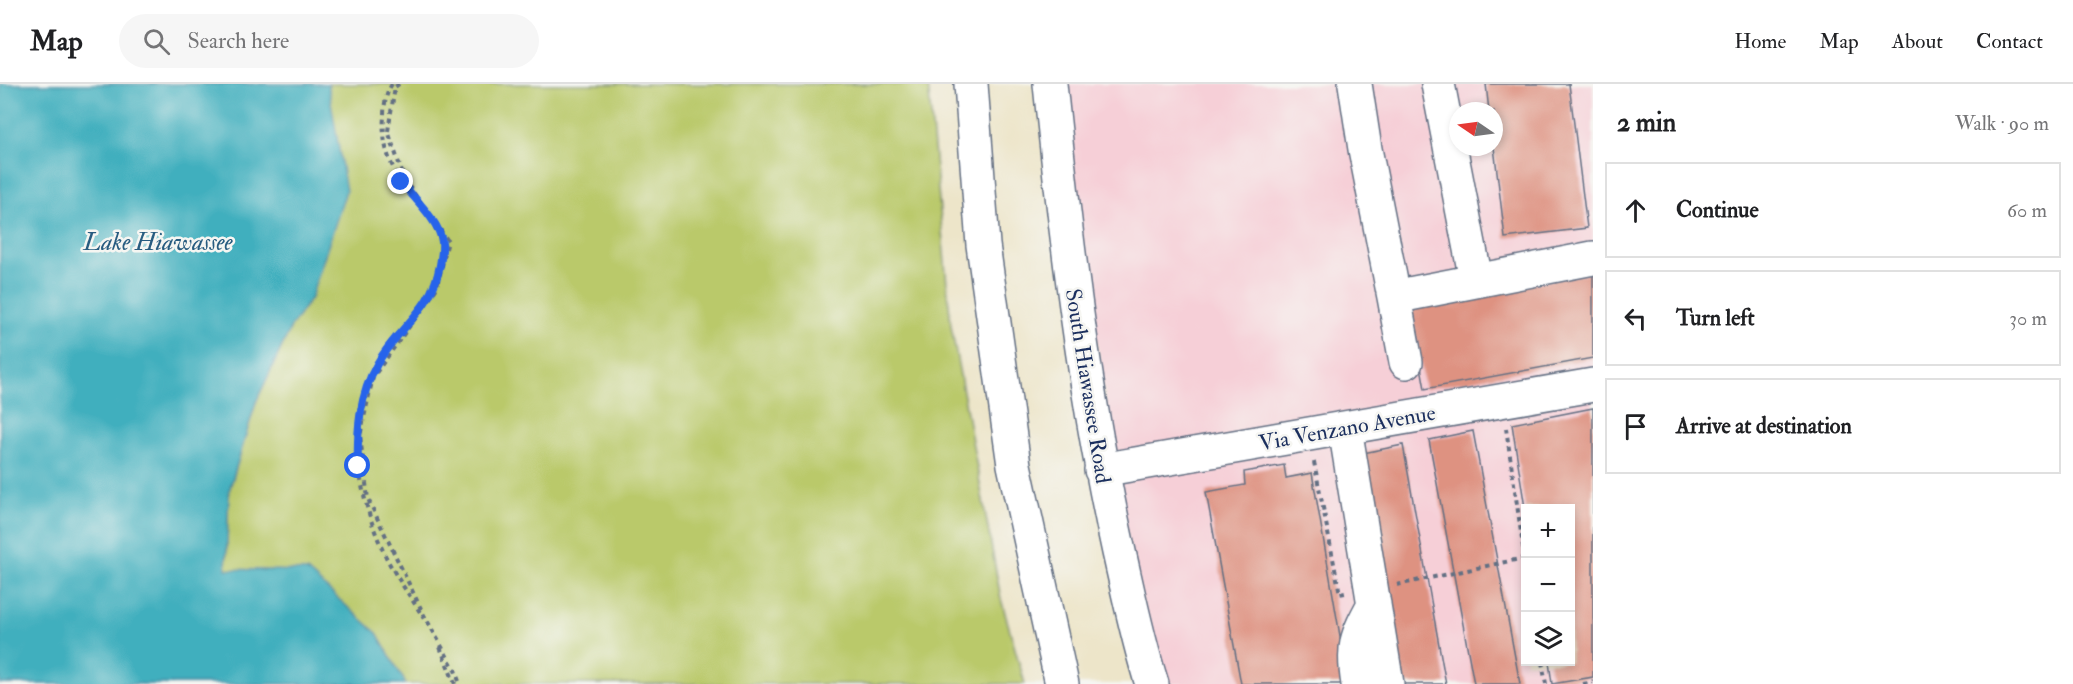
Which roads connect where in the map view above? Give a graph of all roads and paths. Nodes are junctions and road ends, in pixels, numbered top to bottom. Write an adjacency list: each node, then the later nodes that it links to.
1 (392, 84): 21 (path)
2 (399, 84): 22 (path)
3 (971, 84): 23 (street)
4 (1050, 84): 15 (street, South Hiawassee Road)
5 (1355, 84): 9 (street)
6 (1438, 84): 8 (street)
7 (1593, 258): 8 (street)
8 (1476, 280): 9 (street)
9 (1394, 297): 10 (street)
10 (1406, 362)
11 (1593, 385): 13 (street, Via Venzano Avenue)
12 (1505, 425): 16 (path)
13 (1345, 428): 15 (street, Via Venzano Avenue); 18 (street)
14 (1313, 455): 18 (path)
15 (1101, 470): 24 (street, South Hiawassee Road)
16 (1521, 537)
17 (1521, 559): 18 (path)
18 (1372, 597): 25 (street); 26 (street)
19 (1543, 666): 27 (path)
20 (1593, 682): 28 (path)
21 (455, 684)
22 (460, 684)
23 (1062, 684)
24 (1152, 684)
25 (1358, 684)
26 (1387, 684)
27 (1546, 684)
28 (1583, 684)

